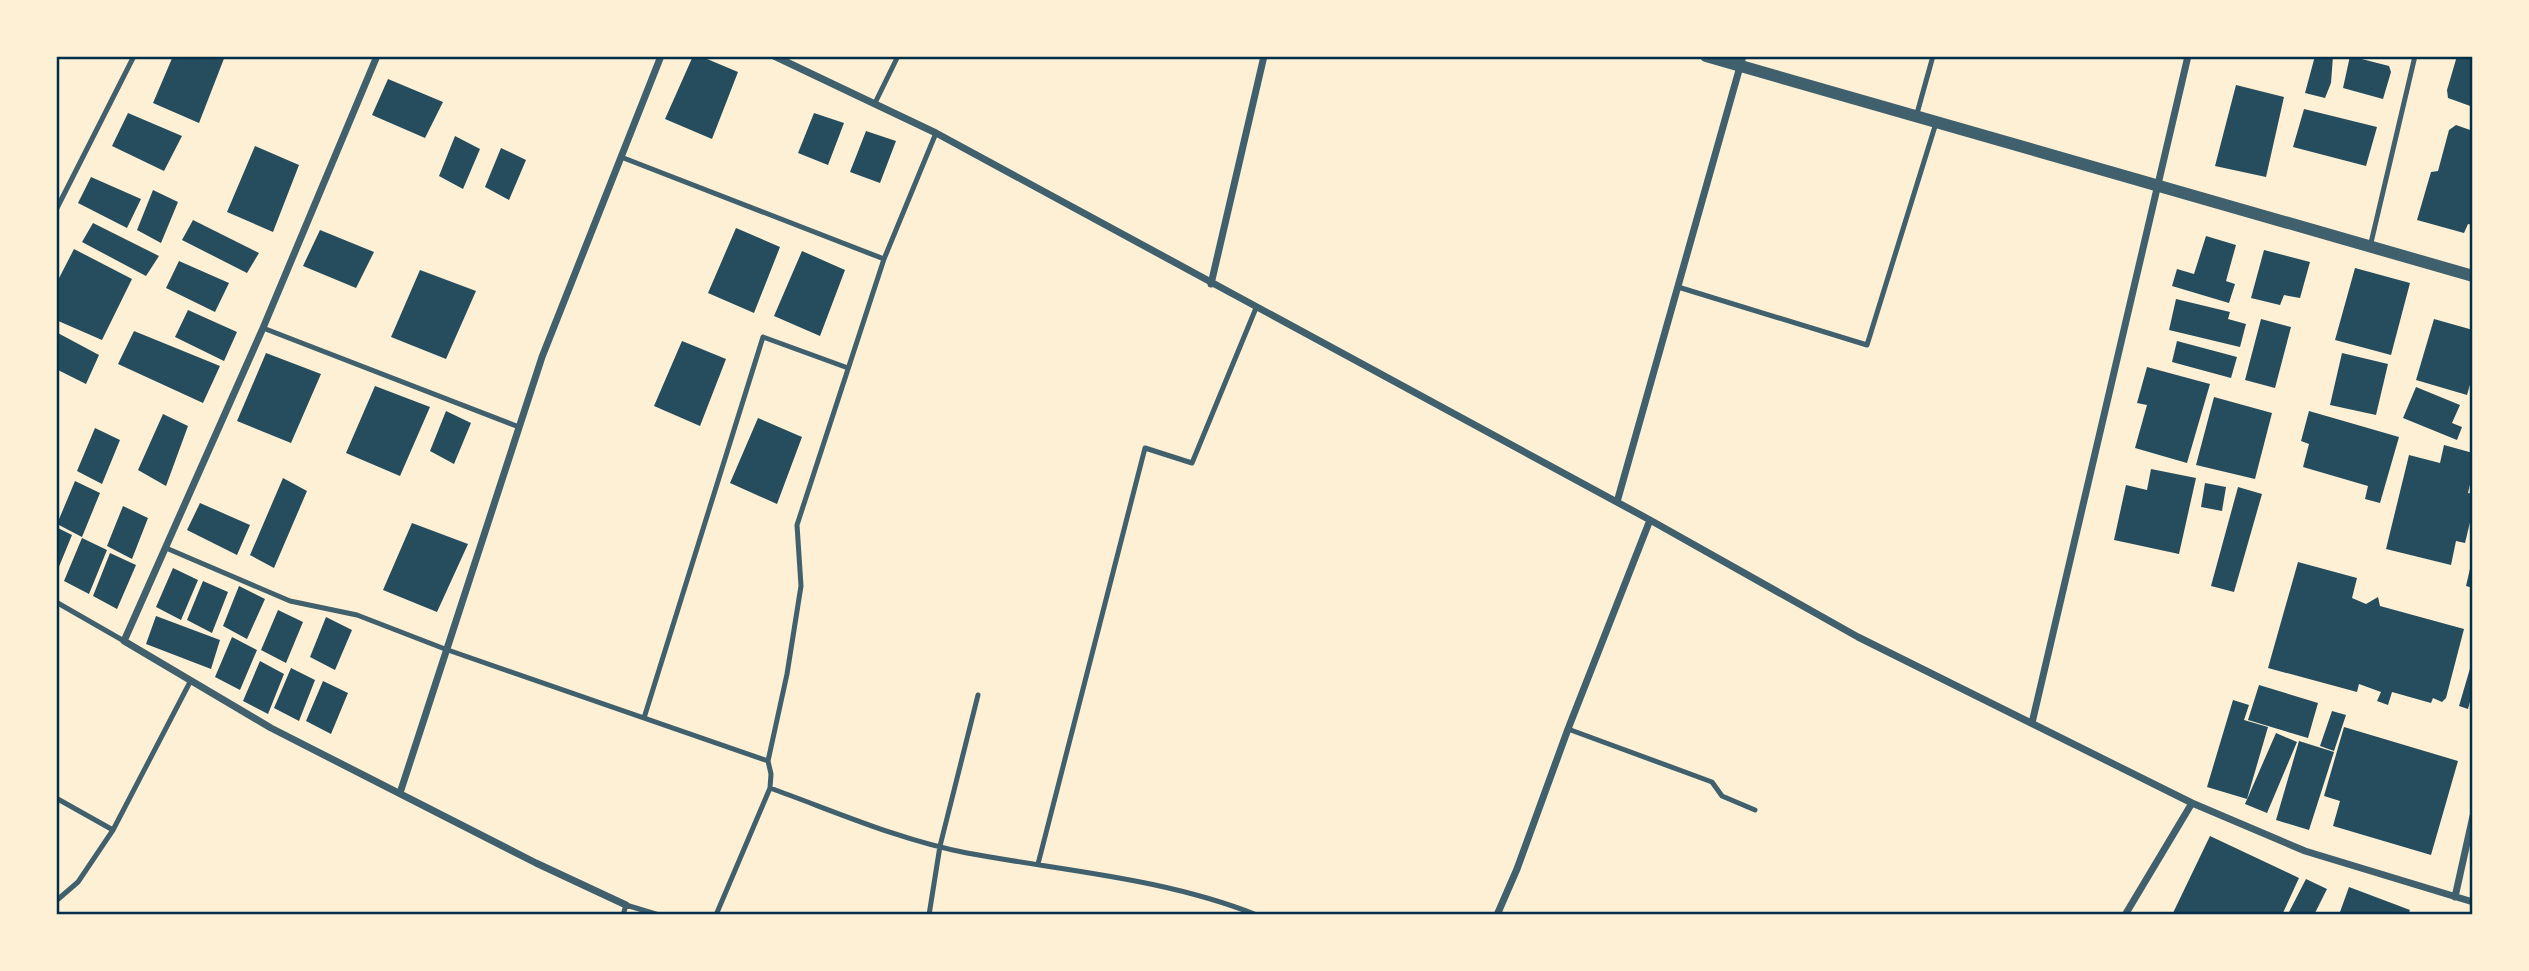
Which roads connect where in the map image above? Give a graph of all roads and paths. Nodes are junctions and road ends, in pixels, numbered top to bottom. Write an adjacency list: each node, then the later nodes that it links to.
1 (134, 56): 18 (lane)
2 (377, 56): 25 (street)
3 (662, 56): 16 (street)
4 (774, 56): 12 (street)
5 (898, 56): 12 (lane)
6 (1264, 56): 22 (street)
7 (1706, 56): 11 (street)
8 (1933, 56): 13 (lane)
9 (2188, 56): 17 (street)
10 (2415, 56): 19 (lane)
11 (1742, 61): 13 (street); 23 (street)
12 (875, 103): 15 (street)
13 (1916, 117): 14 (street)
14 (1936, 123): 17 (street); 23 (lane)
15 (936, 134): 20 (lane); 22 (street)
16 (621, 157): 20 (lane); 27 (street)
17 (2158, 186): 19 (street); 37 (street)
18 (56, 210)
19 (2370, 247): 21 (street)
20 (884, 259): 26 (lane)
21 (2473, 276)
22 (1211, 284): 24 (street)
23 (1678, 287): 28 (street)
24 (1256, 308): 28 (street); 48 (lane)
25 (263, 328): 27 (lane); 30 (street)
26 (848, 369): 36 (lane); 39 (lane)
27 (519, 427): 33 (street)
28 (1617, 502): 29 (street)
29 (1650, 520): 37 (street); 38 (street)
30 (166, 548): 32 (street); 33 (lane)
31 (56, 602): 32 (lane)
32 (124, 641): 34 (street)
33 (446, 649): 36 (lane); 41 (street)
34 (190, 682): 41 (street); 46 (lane)
35 (978, 695): 47 (lane)
36 (644, 718): 39 (lane)
37 (2032, 723): 43 (street)
38 (1568, 729): 44 (lane); 58 (street)
39 (768, 761): 40 (lane)
40 (770, 788): 47 (lane); 55 (lane)
41 (400, 793): 52 (street)
42 (56, 798): 46 (lane)
43 (2192, 803): 49 (street); 59 (street)
44 (1755, 810)
45 (2473, 816): 49 (street)
46 (113, 830): 50 (lane)
47 (940, 846): 48 (lane); 56 (lane)
48 (1038, 864): 57 (lane)
49 (2455, 897): 51 (street)
50 (56, 901)
51 (2473, 902)
52 (626, 905): 53 (lane); 54 (lane)
53 (623, 915)
54 (659, 915)
55 (716, 915)
56 (929, 915)
57 (1257, 915)
58 (1497, 915)
59 (2125, 915)

